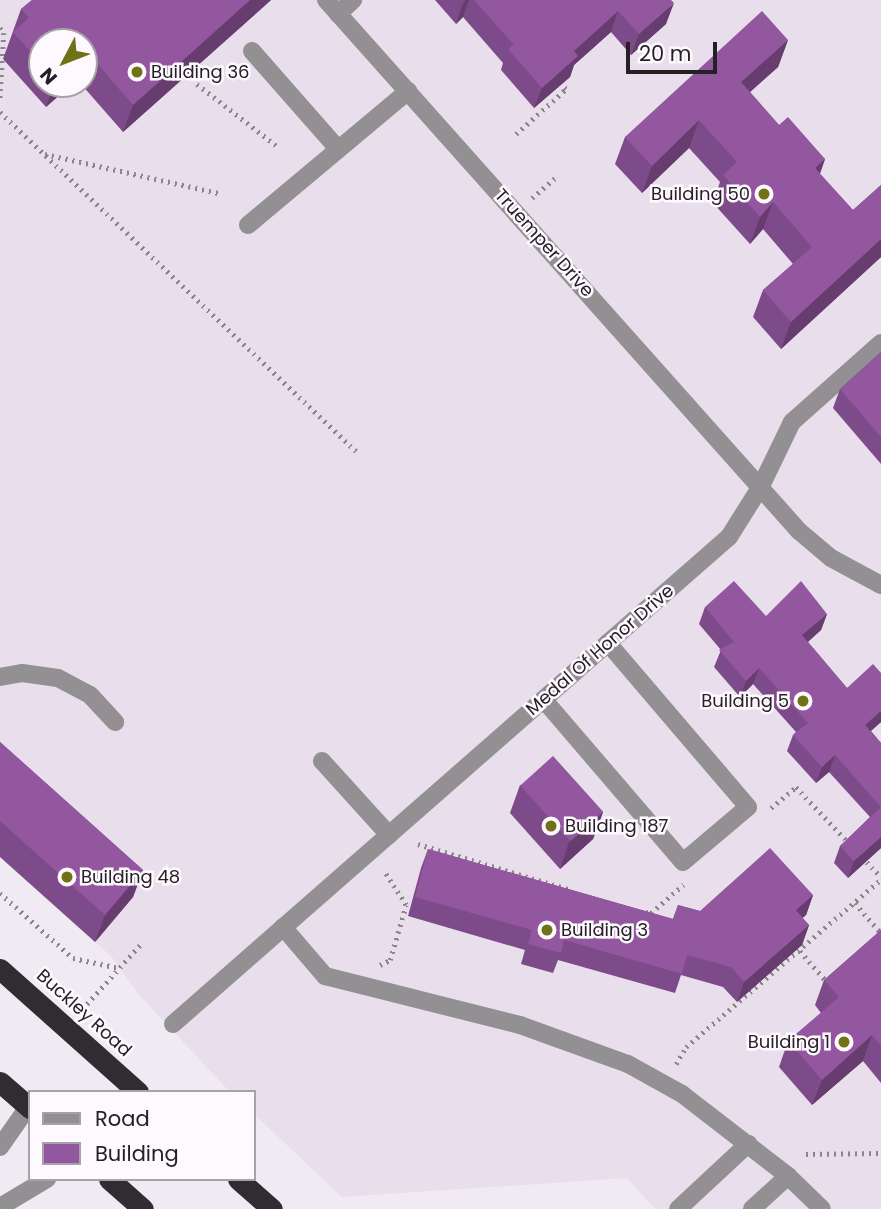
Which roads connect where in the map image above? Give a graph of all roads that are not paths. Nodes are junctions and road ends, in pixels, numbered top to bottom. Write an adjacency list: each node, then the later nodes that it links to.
1 (353, 0): 2 (street)
2 (332, 7): 4 (street, Truemper Drive)
3 (252, 51): 5 (street)
4 (408, 91): 5 (street); 8 (street, Truemper Drive)
5 (338, 149): 6 (street)
6 (248, 225)
7 (881, 343): 8 (street, Medal Of Honor Drive)
8 (761, 486): 9 (street, Truemper Drive); 10 (street, Medal Of Honor Drive)
9 (881, 585)
10 (608, 643): 12 (street, Medal Of Honor Drive); 12 (street)
11 (0, 677): 13 (street)
12 (544, 700): 15 (street, Medal Of Honor Drive)
13 (115, 722)
14 (323, 761): 15 (street)
15 (389, 835): 16 (street, Medal Of Honor Drive)
16 (283, 927): 18 (street, Medal Of Honor Drive); 23 (street)
17 (0, 969): 20 (highway, Buckley Road)
18 (173, 1024)
19 (0, 1082): 21 (highway)
20 (136, 1090)
21 (28, 1107)
22 (28, 1109): 24 (street)
23 (748, 1144): 25 (street); 32 (street)
24 (0, 1147)
25 (788, 1176): 33 (street); 34 (street)
26 (44, 1181): 29 (street)
27 (111, 1181): 30 (highway)
28 (240, 1181): 31 (highway)
29 (0, 1206)
30 (143, 1209)
31 (272, 1209)
32 (678, 1209)
33 (752, 1209)
34 (822, 1209)

